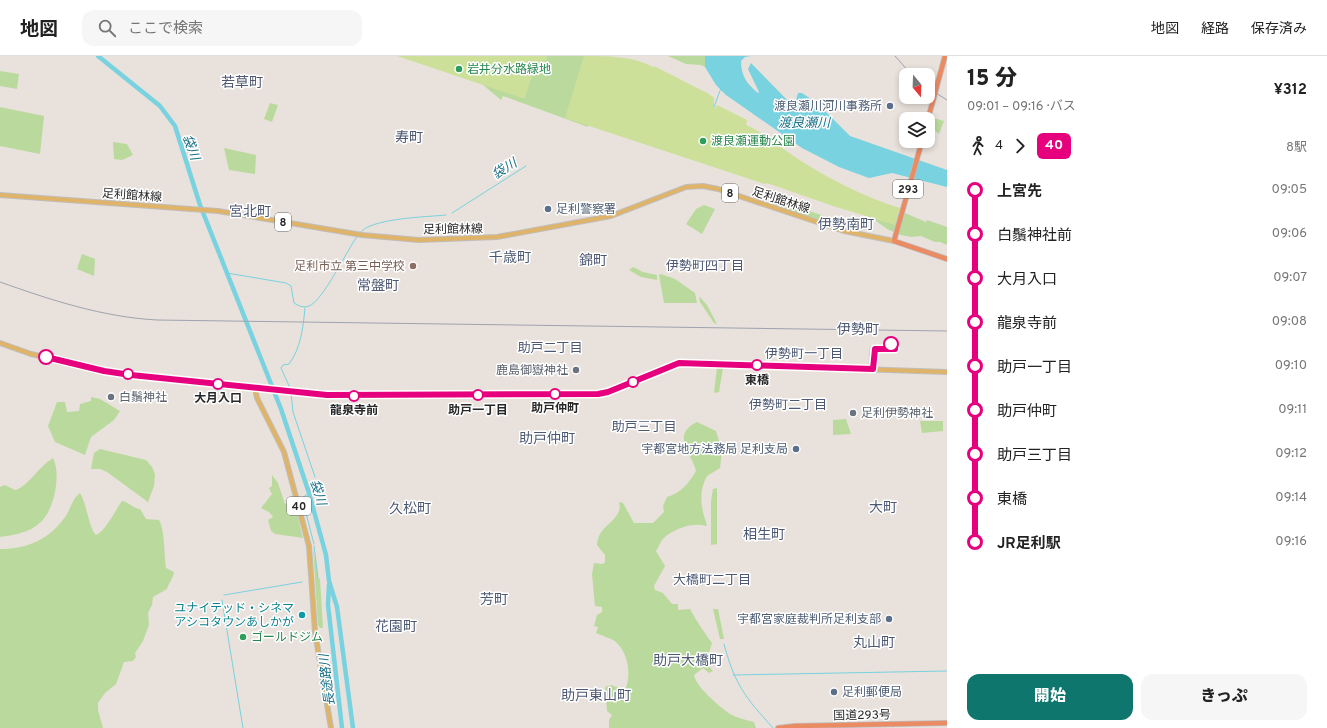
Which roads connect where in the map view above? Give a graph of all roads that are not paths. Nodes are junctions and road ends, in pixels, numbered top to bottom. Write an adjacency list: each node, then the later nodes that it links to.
1 (945, 56): 2 (highway, bridge)
2 (930, 112)
3 (920, 148): 5 (highway, 293)
4 (0, 195): 5 (main road, 足利館林線 / 8)
5 (894, 239): 6 (highway)
6 (947, 259)
7 (0, 342): 11 (main road)
8 (874, 349): 9 (main road)
9 (873, 369): 10 (main road); 11 (main road)
10 (947, 372)
11 (256, 388): 13 (main road, 40)
12 (947, 723): 14 (highway, 国道293号)
13 (331, 728)
14 (778, 728)

